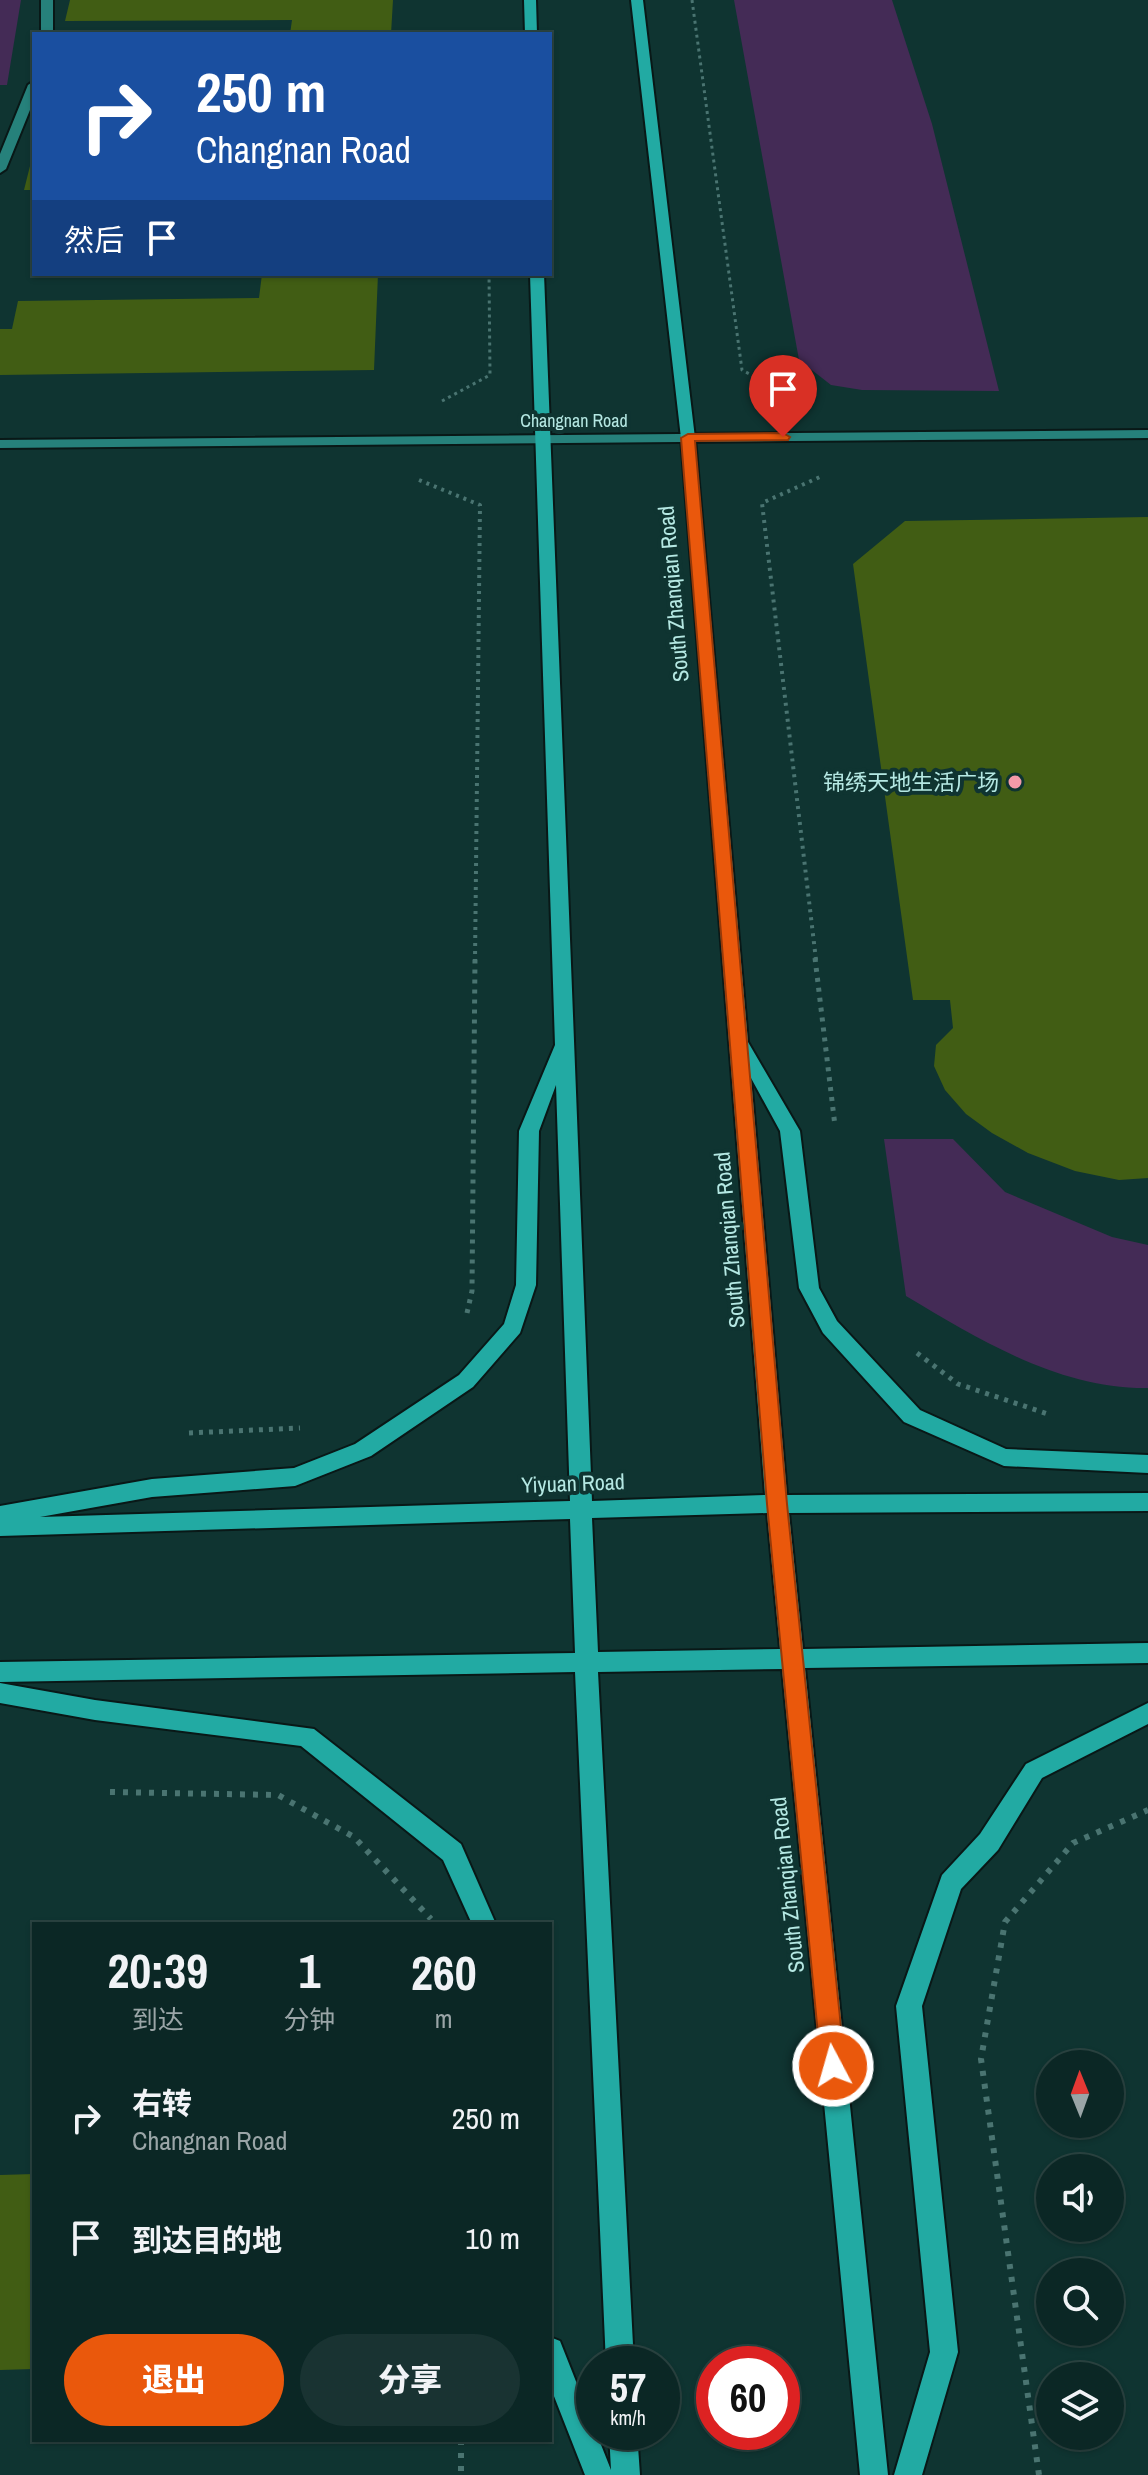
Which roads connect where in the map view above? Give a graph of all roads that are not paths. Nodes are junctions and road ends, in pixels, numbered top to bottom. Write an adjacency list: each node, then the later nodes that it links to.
1 (47, 0): 4 (street)
2 (530, 0): 5 (main road)
3 (637, 0): 11 (main road, South Zhanqian Road)
4 (47, 32)
5 (531, 32)
6 (32, 90): 7 (street)
7 (0, 169)
8 (537, 276): 10 (main road)
9 (1148, 434): 11 (street, Changnan Road)
10 (541, 438): 11 (street, Changnan Road); 12 (street, Changnan Road); 14 (main road)
11 (688, 438): 13 (main road, South Zhanqian Road)
12 (0, 444)
13 (740, 1041): 15 (main road); 17 (main road, South Zhanqian Road)
14 (564, 1043): 18 (main road); 19 (main road)
15 (1148, 1464)
16 (1148, 1502): 17 (main road, Yiyuan Road)
17 (777, 1504): 18 (main road, Yiyuan Road); 23 (main road, South Zhanqian Road)
18 (581, 1508): 20 (main road, Yiyuan Road); 22 (main road)
19 (0, 1515)
20 (0, 1527)
21 (1148, 1653): 23 (main road)
22 (586, 1660): 23 (main road); 24 (main road); 28 (main road)
23 (794, 1660): 33 (main road, South Zhanqian Road)
24 (0, 1672)
25 (0, 1693): 27 (main road)
26 (1148, 1713): 34 (main road)
27 (483, 1922)
28 (619, 2346)
29 (552, 2356): 31 (main road)
30 (624, 2450): 32 (main road)
31 (599, 2475)
32 (626, 2475)
33 (874, 2475)
34 (908, 2475)

